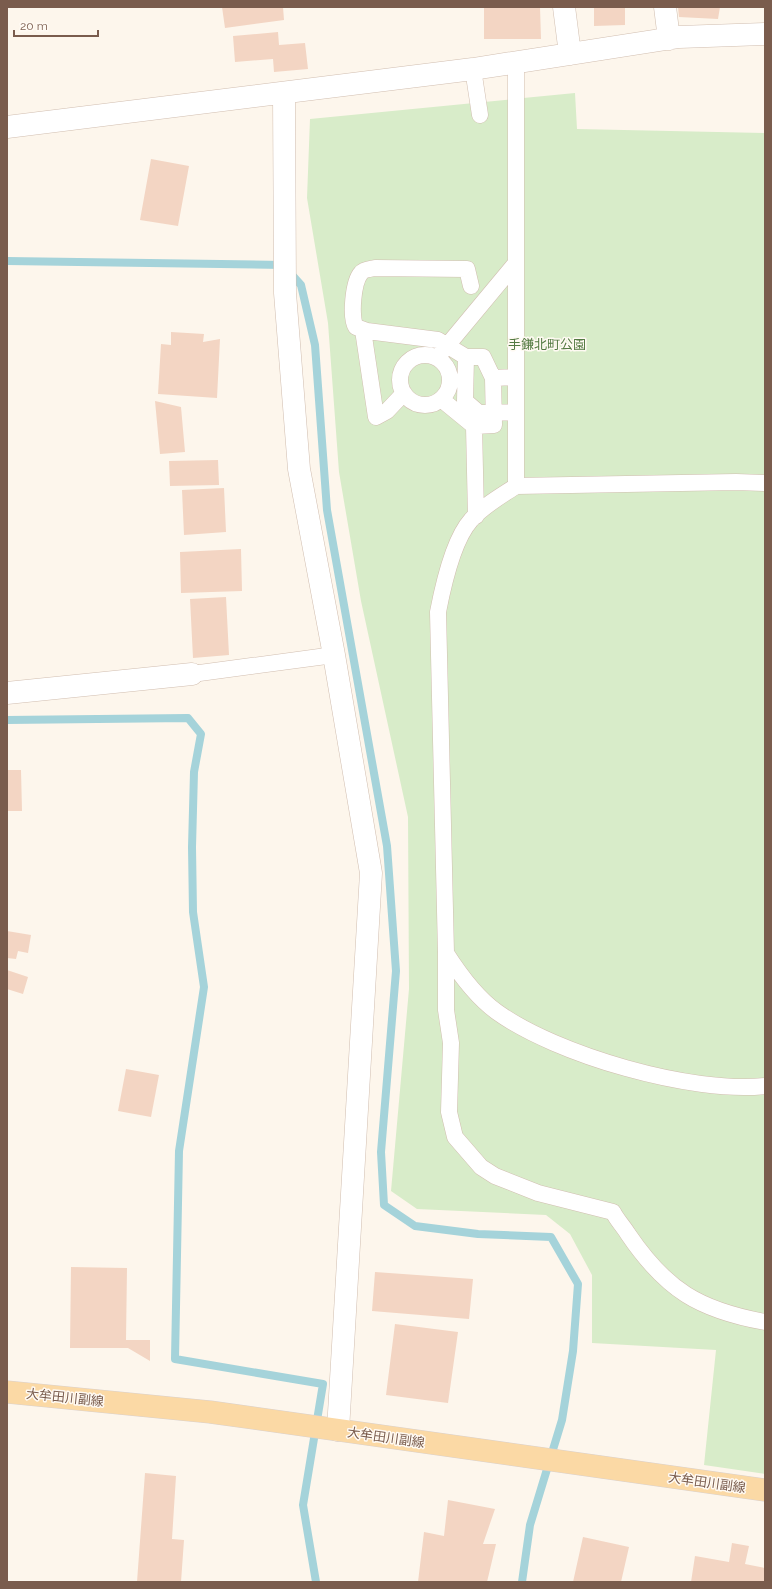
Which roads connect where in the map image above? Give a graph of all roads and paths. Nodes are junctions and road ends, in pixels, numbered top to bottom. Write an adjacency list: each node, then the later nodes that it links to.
1 (564, 7): 5 (street)
2 (665, 7): 4 (street)
3 (765, 34): 4 (street)
4 (669, 39): 5 (street)
5 (570, 54): 6 (street)
6 (516, 63): 7 (street); 11 (lane)
7 (473, 69): 8 (street); 9 (lane)
8 (284, 92): 10 (street); 26 (street)
9 (480, 115)
10 (7, 128)
11 (515, 264): 14 (lane); 16 (lane)
12 (470, 286): 13 (lane)
13 (363, 330): 14 (lane); 18 (lane)
14 (442, 351): 15 (lane); 18 (lane); 19 (lane)
15 (466, 357): 17 (lane); 21 (lane)
16 (516, 377): 17 (lane); 20 (lane)
17 (493, 378): 21 (lane)
18 (404, 393): 19 (lane)
19 (441, 399): 22 (lane)
20 (516, 412): 21 (lane); 24 (lane)
21 (494, 413): 22 (lane)
22 (474, 426): 25 (lane)
23 (765, 483): 24 (lane)
24 (516, 486): 25 (lane)
25 (476, 516): 29 (lane)
26 (334, 655): 27 (lane); 33 (street)
27 (192, 674): 28 (street)
28 (7, 693)
29 (446, 953): 30 (lane); 31 (lane)
30 (765, 1086)
31 (765, 1322)
32 (7, 1392): 33 (main road, 大牟田川副線)
33 (338, 1430): 34 (main road, 大牟田川副線)
34 (765, 1490)

